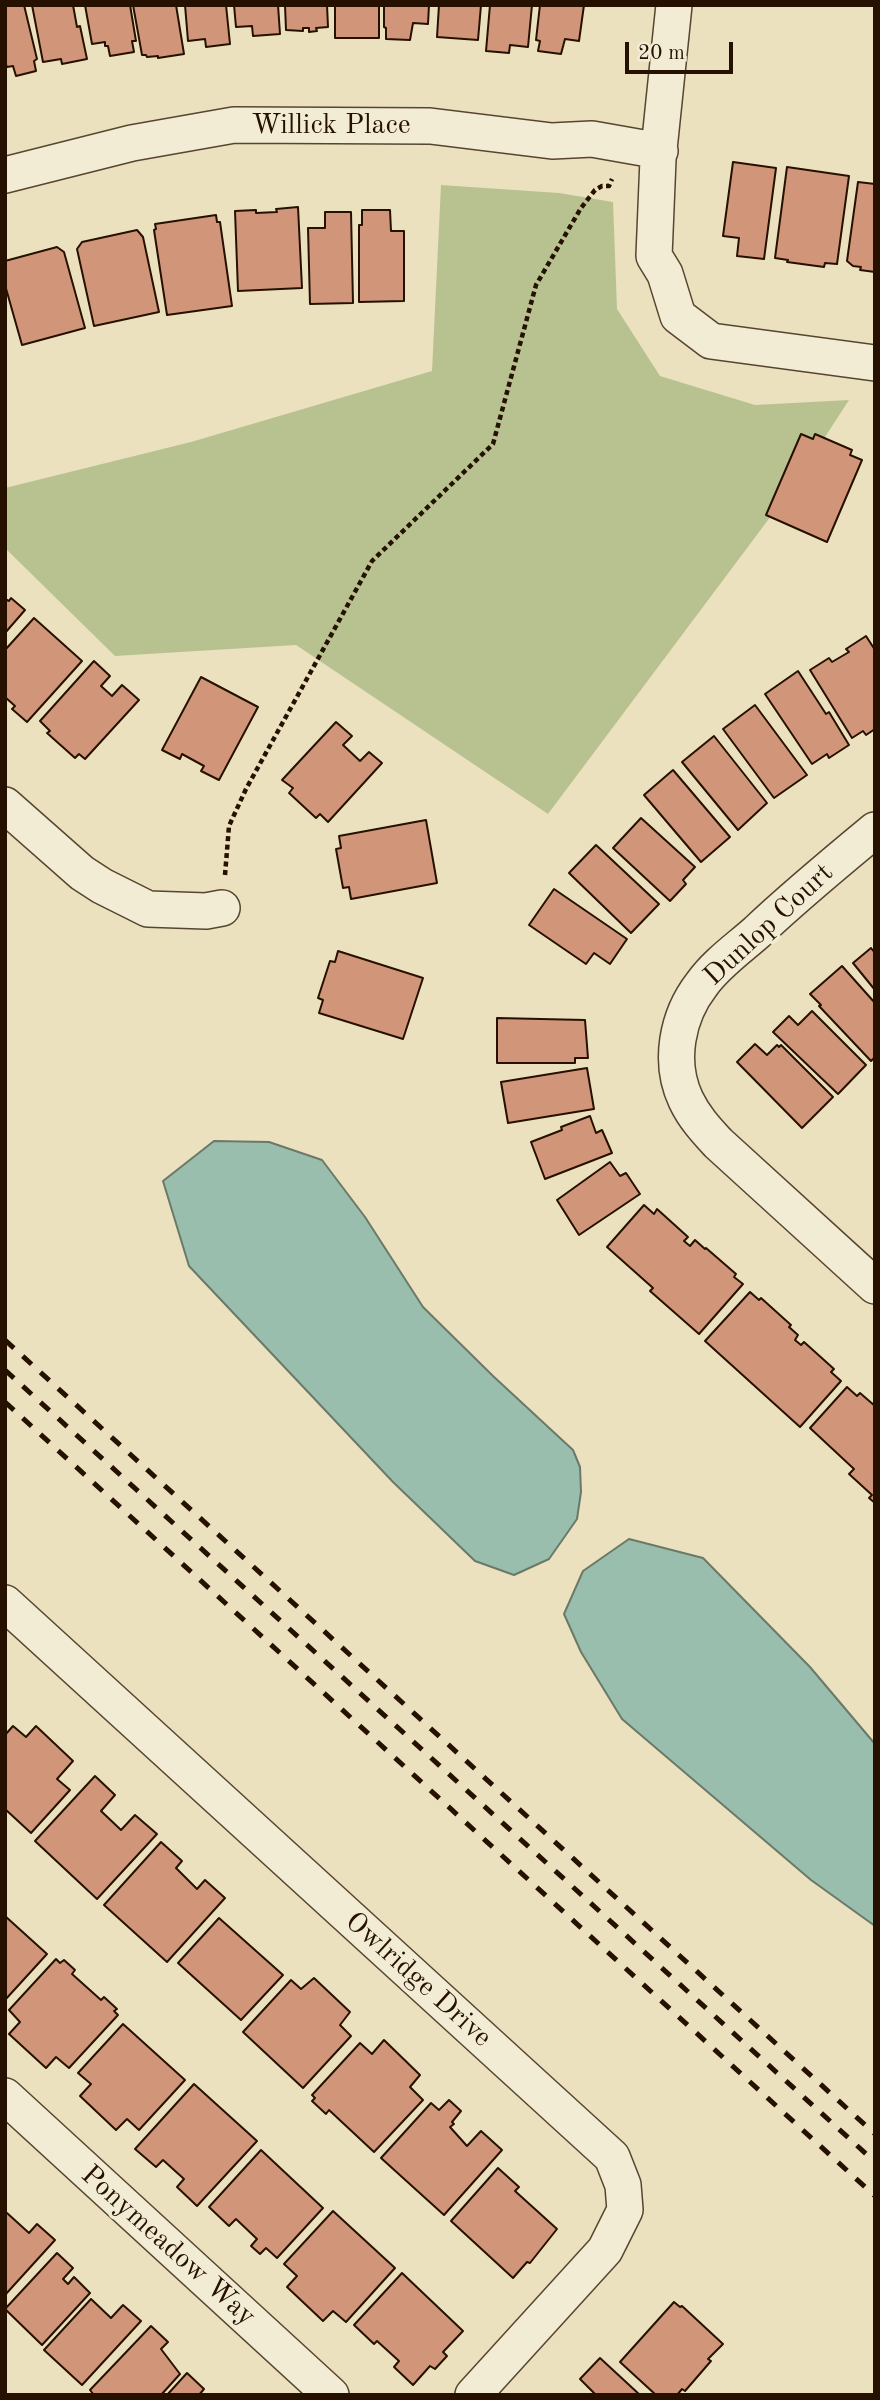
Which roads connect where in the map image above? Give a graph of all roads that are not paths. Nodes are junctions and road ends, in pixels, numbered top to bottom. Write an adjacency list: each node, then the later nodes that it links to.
1 (674, 5): 2 (street)
2 (660, 151): 3 (street, Willick Place); 4 (street)
3 (5, 175)
4 (875, 363)
5 (5, 805): 7 (street)
6 (875, 830): 8 (street, Dunlop Court)
7 (222, 908)
8 (875, 1286)
9 (5, 1603): 12 (street, Owlridge Drive)
10 (5, 2096): 11 (street, Ponymeadow Way)
11 (331, 2395)
12 (472, 2395)

